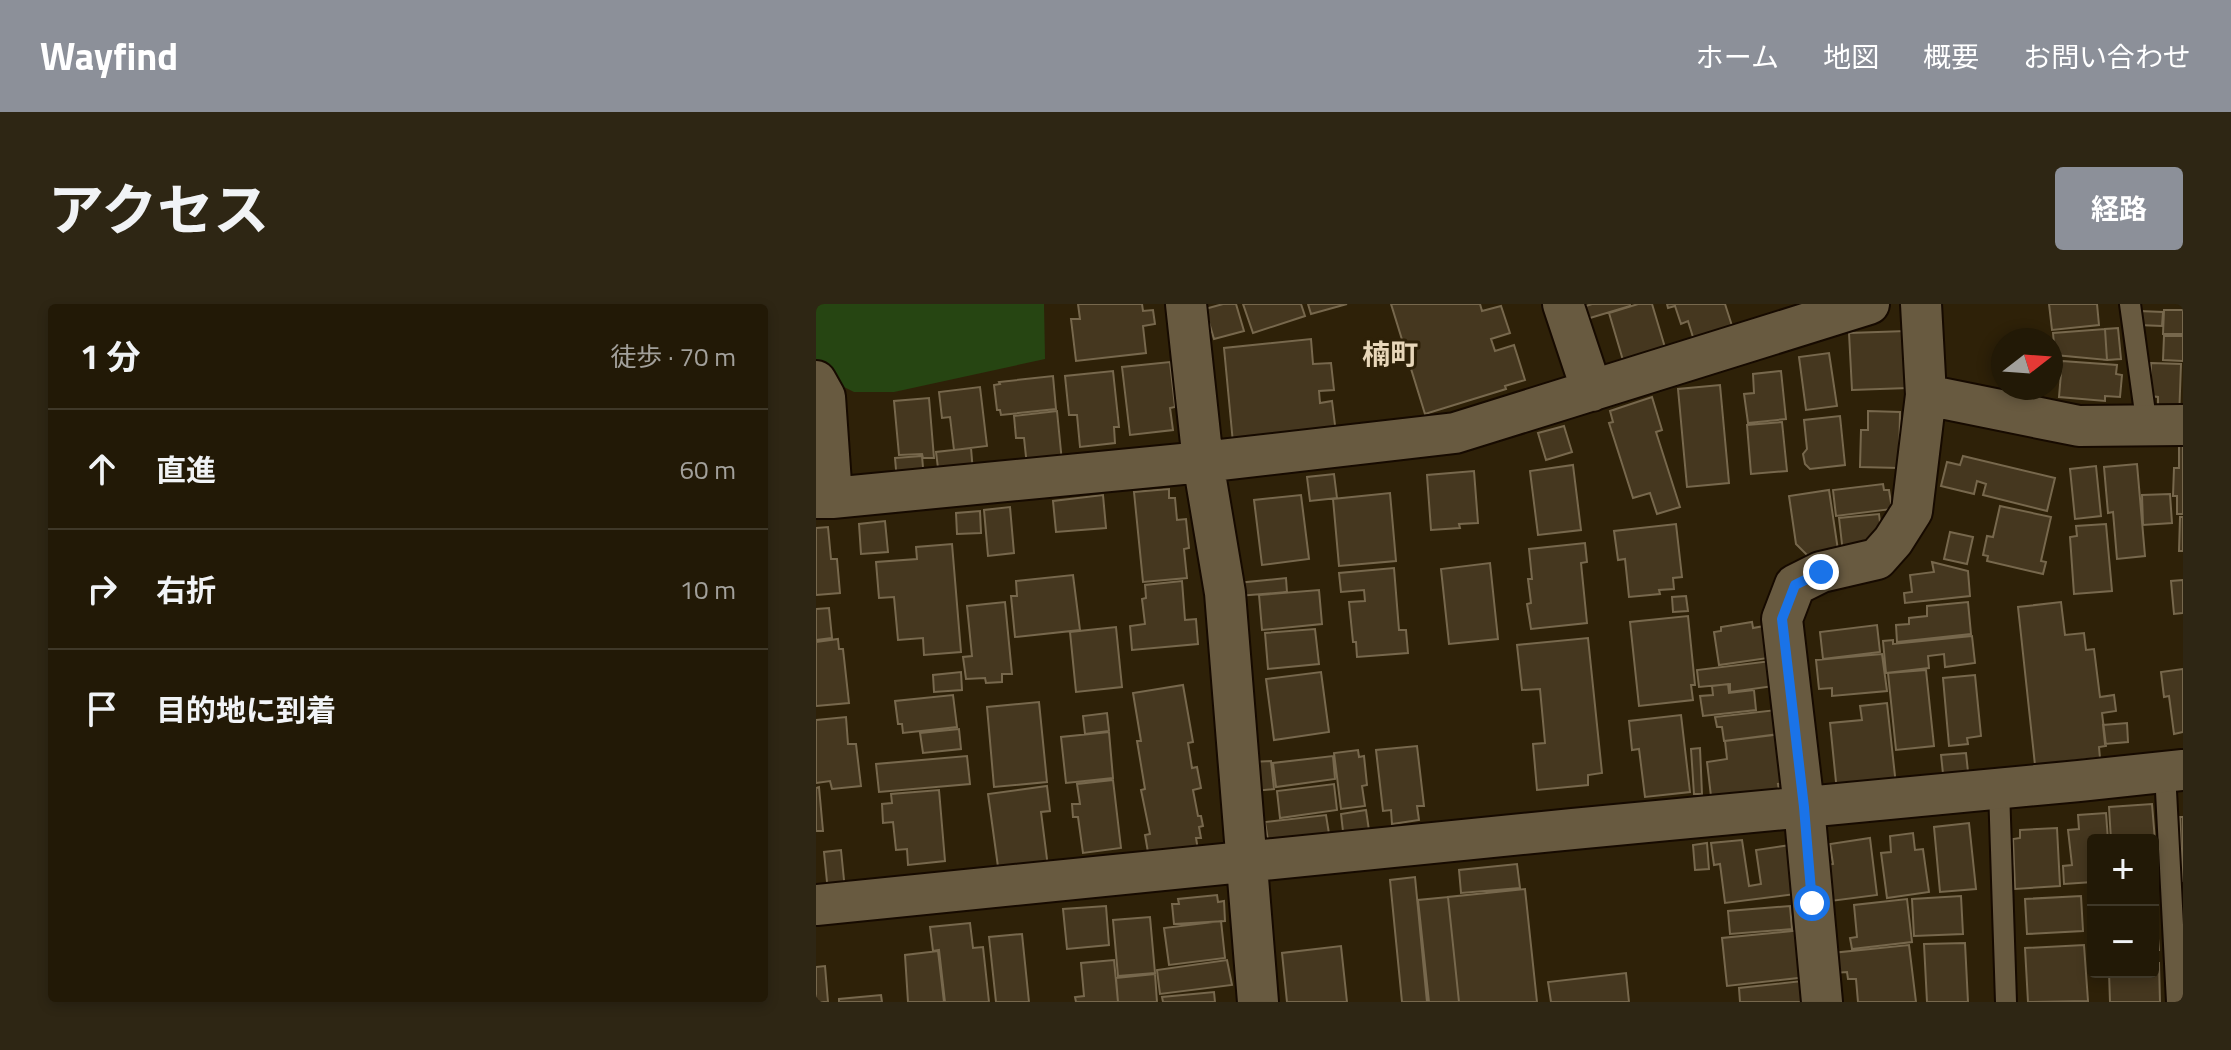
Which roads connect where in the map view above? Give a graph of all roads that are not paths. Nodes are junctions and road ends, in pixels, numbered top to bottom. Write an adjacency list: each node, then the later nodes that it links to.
1 (1186, 304): 10 (street)
2 (1563, 304): 7 (street)
3 (1869, 304): 7 (street)
4 (1921, 304): 8 (street)
5 (2130, 304): 9 (lane)
6 (816, 381): 11 (street)
7 (1592, 391): 10 (street)
8 (1926, 395): 9 (street); 14 (street)
9 (2165, 426)
10 (1203, 462): 11 (street); 15 (street)
11 (824, 498)
12 (2174, 771): 13 (street); 20 (lane)
13 (1999, 789): 14 (street); 19 (lane)
14 (1804, 807): 15 (street); 18 (street)
15 (1247, 863): 16 (street); 17 (street)
16 (816, 905)
17 (1258, 1002)
18 (1822, 1002)
19 (2006, 1002)
20 (2177, 1002)

